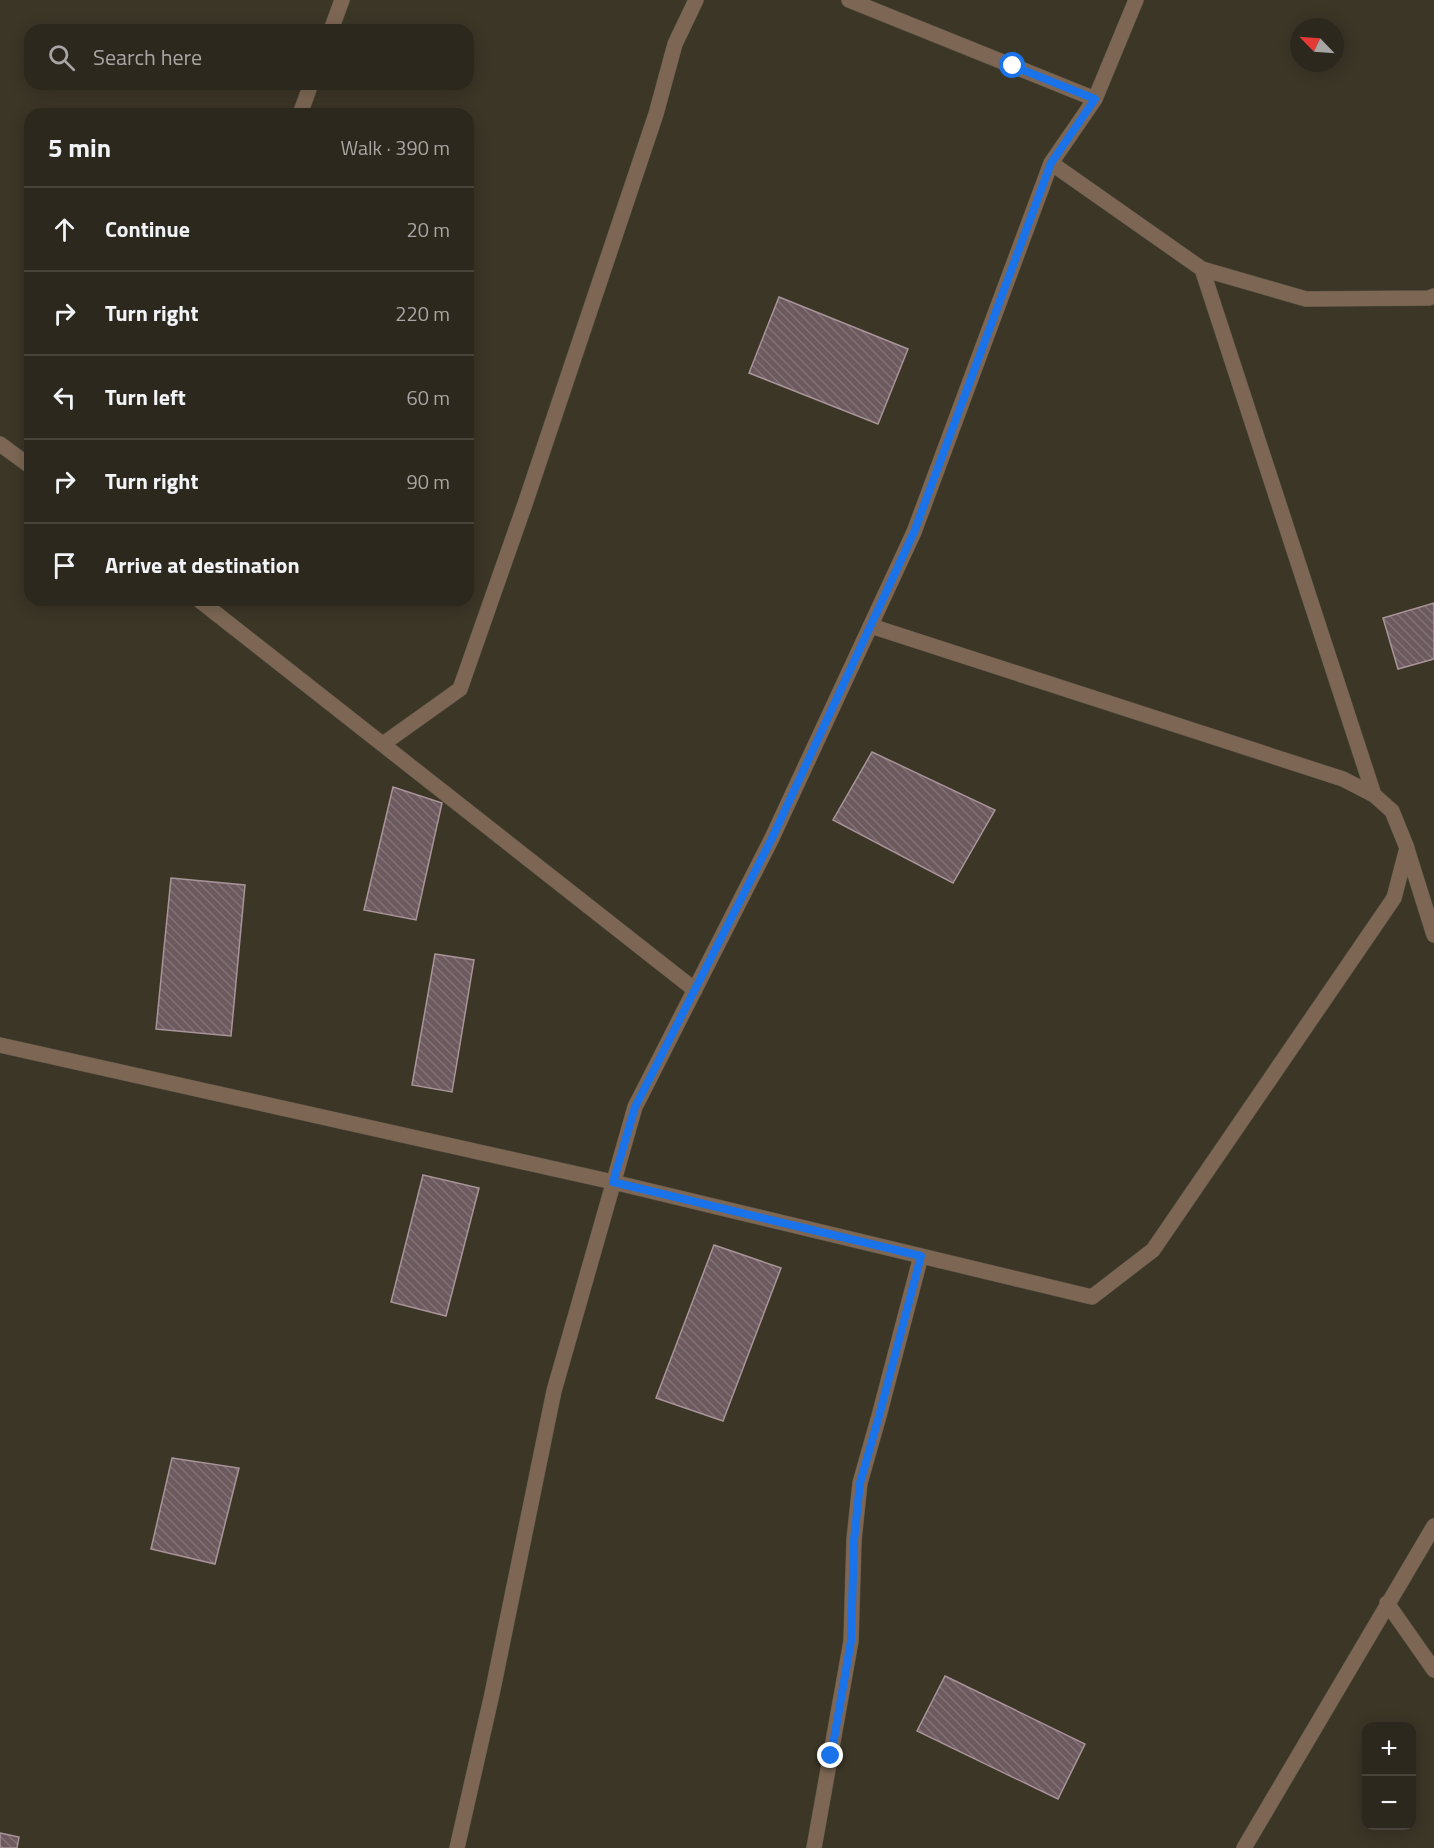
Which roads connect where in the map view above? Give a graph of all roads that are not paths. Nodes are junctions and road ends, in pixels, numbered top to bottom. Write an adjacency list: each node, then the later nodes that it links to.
1 (342, 0): 5 (street)
2 (696, 0): 16 (street)
3 (849, 0): 7 (street)
4 (1136, 0): 7 (street)
5 (333, 24)
6 (309, 90): 8 (street)
7 (1095, 99): 9 (street)
8 (302, 108)
9 (1051, 163): 10 (street); 15 (street)
10 (1203, 269): 11 (street); 17 (street)
11 (1434, 296)
12 (0, 444): 13 (street)
13 (24, 462)
14 (208, 606): 16 (street)
15 (871, 626): 17 (street); 20 (street)
16 (383, 744): 20 (street)
17 (1374, 795): 18 (street)
18 (1407, 848): 19 (street); 23 (street)
19 (1434, 935)
20 (695, 990): 22 (street)
21 (0, 1045): 22 (street)
22 (613, 1182): 23 (street); 27 (street)
23 (921, 1256): 28 (street)
24 (1434, 1526): 25 (street)
25 (1387, 1603): 26 (street); 29 (street)
26 (1434, 1670)
27 (457, 1848)
28 (814, 1848)
29 (1244, 1848)

